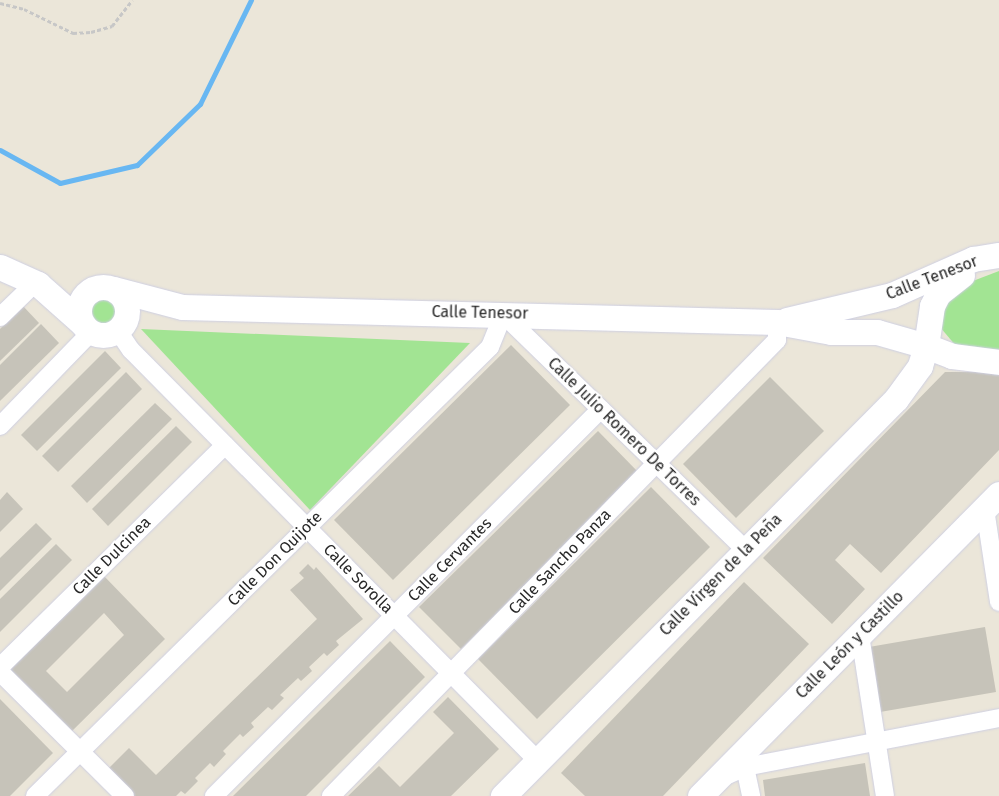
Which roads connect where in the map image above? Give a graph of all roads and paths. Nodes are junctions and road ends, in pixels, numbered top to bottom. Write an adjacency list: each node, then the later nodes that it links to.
1 (132, 0): 2 (path)
2 (0, 3)
3 (999, 255): 11 (street, Calle Tenesor)
4 (999, 260): 15 (street, Calle Virgen de la Peña)
5 (0, 266): 6 (street)
6 (36, 284): 7 (street, Calle Tenesor); 10 (street); 12 (street)
7 (106, 288): 8 (street, Calle Tenesor); 12 (street); 13 (street)
8 (182, 307): 9 (street, Calle Tenesor); 13 (street, Calle Tenesor)
9 (503, 314): 11 (street, Calle Tenesor); 18 (street, Calle Julio Romero De Torres); 23 (street, Calle Don Quijote)
10 (0, 318)
11 (777, 322): 14 (street, Calle Tenesor); 21 (street, Calle Sancho Panza)
12 (86, 327): 13 (street); 19 (street)
13 (120, 329): 20 (street, Calle Sorolla)
14 (832, 332): 15 (street, Calle Tenesor); 17 (street)
15 (926, 346): 16 (street, Calle Tenesor); 17 (street, Calle Virgen de la Peña)
16 (999, 362)
17 (906, 385): 24 (street, Calle Virgen de la Peña)
18 (601, 409): 21 (street, Calle Julio Romero De Torres); 26 (street, Calle Cervantes)
19 (0, 426)
20 (225, 445): 23 (street, Calle Sorolla); 28 (street, Calle Dulcinea)
21 (656, 463): 24 (street, Calle Julio Romero De Torres); 30 (street, Calle Sancho Panza)
22 (992, 501): 25 (street); 27 (street, Calle León y Castillo)
23 (307, 527): 26 (street, Calle Sorolla); 33 (street, Calle Don Quijote)
24 (745, 549): 34 (street, Calle Virgen de la Peña)
25 (999, 602)
26 (394, 616): 30 (street, Calle Sorolla); 39 (street, Calle Cervantes)
27 (860, 635): 32 (street); 36 (street, Calle León y Castillo)
28 (0, 668)
29 (0, 672): 33 (street)
30 (451, 673): 34 (street, Calle Sorolla); 40 (street, Calle Sancho Panza)
31 (999, 718): 32 (street)
32 (875, 742): 35 (street); 43 (street)
33 (80, 752): 37 (street, Calle Don Quijote); 38 (street)
34 (538, 761): 41 (street, Calle Virgen de la Peña)
35 (746, 768): 36 (street); 42 (street)
36 (708, 788)
37 (35, 796)
38 (125, 796)
39 (214, 796)
40 (331, 796)
41 (504, 796)
42 (751, 796)
43 (885, 796)

